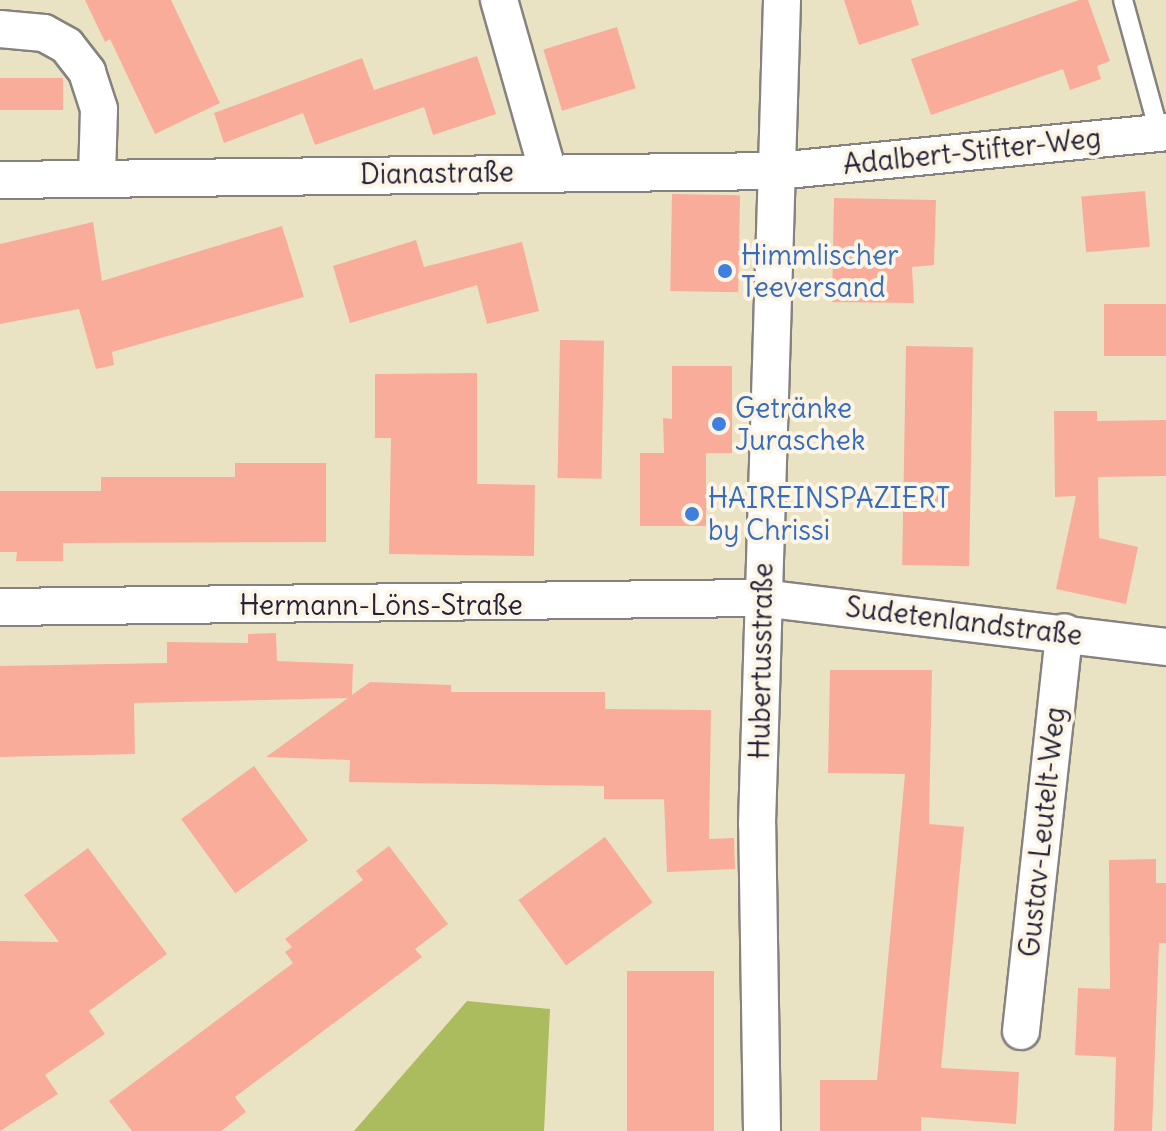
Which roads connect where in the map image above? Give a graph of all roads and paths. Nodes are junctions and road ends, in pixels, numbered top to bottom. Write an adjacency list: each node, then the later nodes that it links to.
1 (499, 0): 7 (street)
2 (782, 0): 6 (street, Hubertusstraße)
3 (1123, 0): 5 (lane)
4 (0, 29): 8 (street)
5 (1162, 132): 6 (street, Adalbert-Stifter-Weg)
6 (777, 171): 7 (street, Dianastraße); 10 (street, Hubertusstraße)
7 (548, 172): 8 (street, Dianastraße)
8 (97, 178): 9 (street, Dianastraße)
9 (0, 180)
10 (762, 598): 11 (street, Hermann-Löns-Straße); 12 (street, Sudetenlandstraße); 15 (street, Hubertusstraße)
11 (0, 607)
12 (1064, 632): 13 (street, Sudetenlandstraße); 14 (street, Gustav-Leutelt-Weg)
13 (1166, 647)
14 (1021, 1031)
15 (762, 1131)

